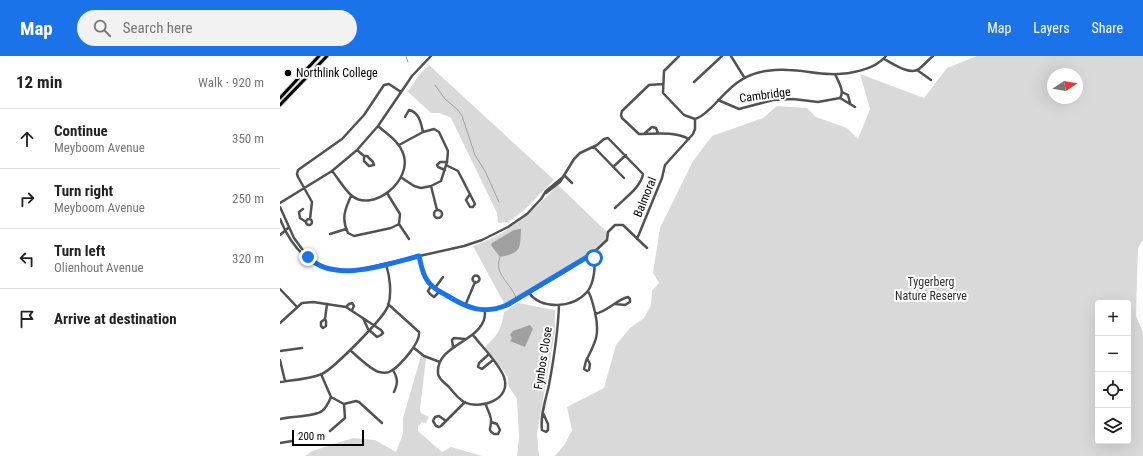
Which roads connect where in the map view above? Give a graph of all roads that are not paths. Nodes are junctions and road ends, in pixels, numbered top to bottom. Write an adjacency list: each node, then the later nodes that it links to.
1 (319, 56): 18 (main road)
2 (327, 56): 22 (main road)
3 (431, 56): 16 (street)
4 (678, 56): 15 (street)
5 (722, 56): 14 (street)
6 (731, 56): 12 (street)
7 (886, 56): 9 (street)
8 (933, 56): 10 (street)
9 (884, 59): 10 (street); 11 (street)
10 (918, 70): 13 (street)
11 (835, 74): 12 (street); 17 (street)
12 (744, 77): 20 (street)
13 (931, 80)
14 (694, 82)
15 (663, 84): 25 (street); 29 (street)
16 (401, 92): 26 (street); 45 (street)
17 (842, 92): 19 (street); 21 (street)
18 (280, 98)
19 (840, 98): 20 (street, Cambridge); 21 (street)
20 (718, 100): 25 (street)
21 (850, 104): 23 (street)
22 (280, 105)
23 (855, 107)
24 (404, 116): 27 (street)
25 (695, 119): 30 (street)
26 (378, 126): 31 (street); 33 (street)
27 (423, 132): 31 (street); 36 (street)
28 (658, 133): 29 (street); 29 (street); 30 (street)
29 (644, 134)
30 (689, 139): 66 (street, Balmoral)
31 (399, 145): 41 (street)
32 (594, 147): 34 (street); 37 (street); 40 (street)
33 (357, 150): 35 (street); 39 (street)
34 (626, 155): 37 (street); 53 (street)
35 (364, 156): 35 (street)
36 (446, 164): 38 (street); 38 (street); 47 (street)
37 (613, 167): 42 (street)
38 (445, 170): 44 (street)
39 (332, 171): 45 (street); 48 (street)
40 (564, 176): 43 (street); 69 (street)
41 (402, 178): 44 (street); 46 (street)
42 (624, 178)
43 (572, 183)
44 (430, 186): 55 (street)
45 (305, 188): 49 (street); 57 (street)
46 (387, 193): 48 (street); 59 (street)
47 (470, 194): 47 (street)
48 (351, 196): 61 (street)
49 (288, 199): 50 (street); 51 (street); 56 (street)
50 (280, 200)
51 (280, 203)
52 (280, 207): 56 (street)
53 (616, 208)
54 (303, 209): 58 (street)
55 (437, 210)
56 (281, 218): 60 (street); 62 (street)
57 (310, 219): 58 (street); 58 (street)
58 (306, 222)
59 (399, 224): 61 (street); 65 (street)
60 (288, 228): 62 (street); 70 (street)
61 (346, 229): 63 (street)
62 (285, 231): 64 (street); 70 (street)
63 (330, 234)
64 (280, 235)
65 (409, 239)
66 (637, 239): 67 (street, Balmoral); 68 (street, Balmoral)
67 (647, 248)
68 (592, 254): 77 (street); 79 (street)
69 (419, 256): 71 (street); 74 (street)
70 (313, 262): 71 (street)
71 (386, 264): 81 (street)
72 (443, 277): 75 (street)
73 (475, 282): 85 (street)
74 (431, 286): 75 (street); 78 (street)
75 (434, 288): 78 (street)
76 (280, 289): 84 (street)
77 (588, 291): 83 (street); 89 (street)
78 (439, 292): 85 (street)
79 (529, 293): 83 (street); 88 (street)
80 (327, 304): 84 (street); 86 (street); 91 (street)
81 (388, 304): 93 (street); 99 (street)
82 (615, 304): 82 (street); 89 (street)
83 (559, 305): 116 (street, Fynbos Close)
84 (297, 306): 92 (street)
85 (465, 306): 88 (street)
86 (346, 307): 87 (street); 87 (street)
87 (352, 310): 90 (street)
88 (485, 310): 95 (street)
89 (595, 314): 103 (street)
90 (363, 318): 93 (street); 94 (street)
91 (325, 319)
92 (280, 324)
93 (374, 324): 94 (street); 94 (street)
94 (369, 330): 100 (street)
95 (472, 336): 96 (street); 102 (street)
96 (466, 339): 97 (street); 97 (street)
97 (453, 347): 106 (street)
98 (302, 348): 101 (street)
99 (414, 348): 106 (street); 107 (street)
100 (350, 350): 107 (street); 108 (street)
101 (280, 351)
102 (488, 355): 105 (street); 105 (street)
103 (587, 358)
104 (280, 360): 109 (street)
105 (493, 360): 115 (street)
106 (440, 362): 113 (street)
107 (393, 370): 111 (street)
108 (321, 374): 109 (street); 112 (street)
109 (285, 381): 110 (street)
110 (280, 382)
111 (394, 392)
112 (331, 397): 114 (street); 117 (street)
113 (464, 402): 115 (street); 118 (street)
114 (344, 404): 120 (street); 121 (street)
115 (486, 405): 119 (street)
116 (543, 413): 116 (street, Fynbos Close)
117 (280, 419)
118 (446, 420): 118 (street)
119 (491, 422): 119 (street)
120 (382, 423)
121 (330, 430)
122 (292, 441): 123 (street)
123 (280, 442)

